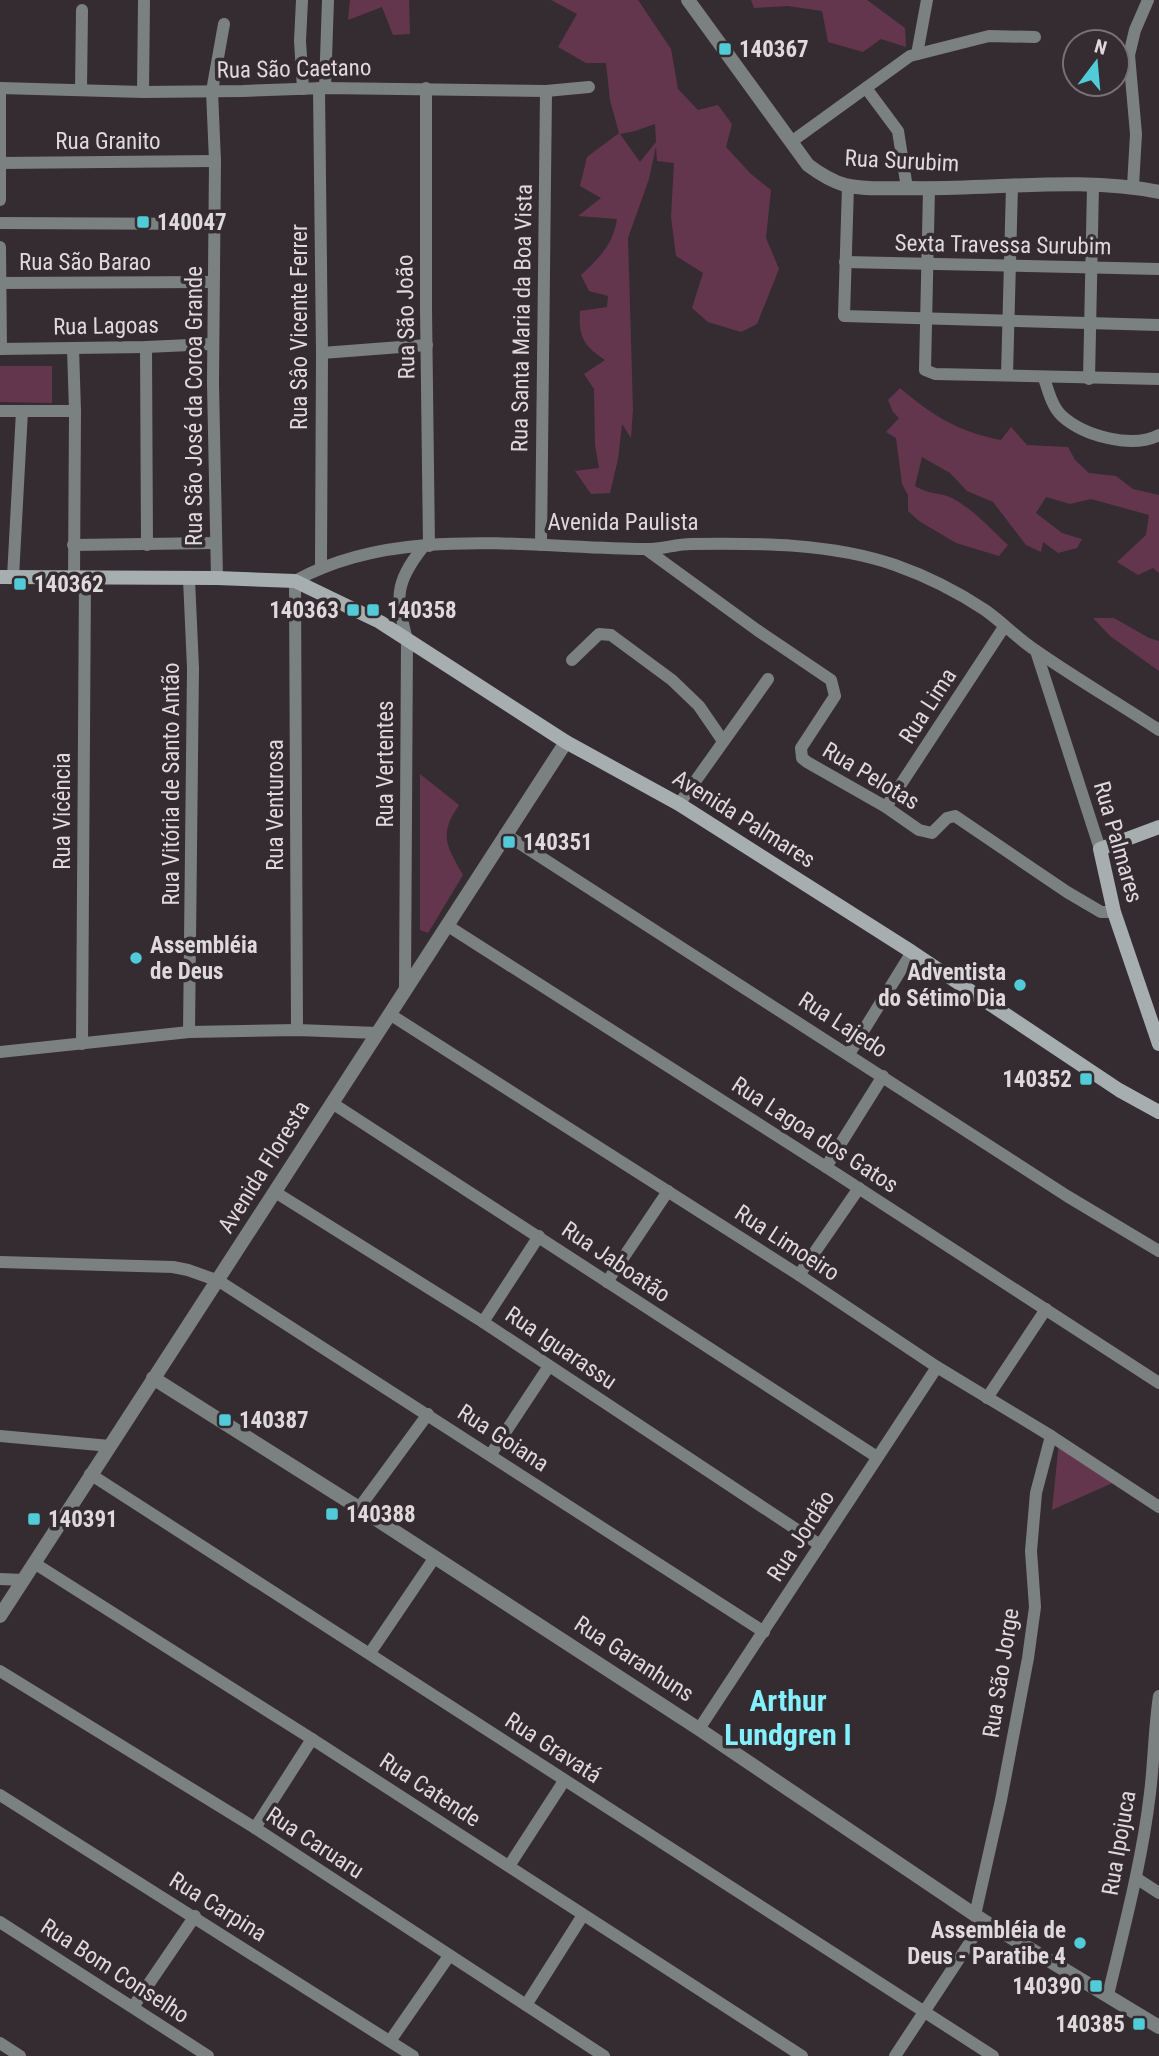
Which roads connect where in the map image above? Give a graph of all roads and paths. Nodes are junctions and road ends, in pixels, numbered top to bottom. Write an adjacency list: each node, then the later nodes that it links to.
1 (144, 0): 20 (street)
2 (302, 0): 16 (street)
3 (328, 0): 13 (street, Rua Sâo Vicente Ferrer)
4 (927, 0): 10 (street)
5 (1148, 0): 27 (street)
6 (691, 1): 21 (street, Rua Surubim)
7 (82, 10): 17 (street)
8 (224, 24): 18 (street, Rua São José da Coroa Grande)
9 (1035, 37): 10 (street)
10 (917, 54): 15 (street)
11 (589, 87): 19 (street, Rua São Caetano)
12 (0, 88): 17 (street, Rua São Caetano); 23 (street)
13 (322, 88): 14 (street, Rua São Caetano); 16 (street, Rua São Caetano); 51 (street, Rua Sâo Vicente Ferrer)
14 (426, 88): 19 (street, Rua São Caetano); 47 (street, Rua São João)
15 (866, 88): 21 (street); 28 (street)
16 (303, 89): 18 (street, Rua São Caetano)
17 (81, 90): 20 (street, Rua São Caetano)
18 (212, 91): 20 (street, Rua São Caetano); 22 (street, Rua São José da Coroa Grande)
19 (546, 91): 63 (street, Rua Santa Maria da Boa Vista)
20 (143, 92)
21 (791, 142): 24 (street, Rua Surubim)
22 (215, 161): 23 (street, Rua Granito); 33 (street, Rua São José da Coroa Grande)
23 (0, 163): 31 (street)
24 (848, 186): 28 (street, Rua Surubim); 35 (street)
25 (1012, 186): 26 (street, Rua Surubim); 29 (street, Rua Surubim); 37 (street)
26 (1093, 186): 27 (street, Rua Surubim); 38 (street)
27 (1133, 186): 30 (street, Rua Surubim)
28 (907, 188): 29 (street, Rua Surubim)
29 (929, 189): 36 (street)
30 (1159, 192)
31 (0, 200)
32 (0, 223): 33 (street)
33 (215, 224): 40 (street, Rua São José da Coroa Grande)
34 (0, 247): 41 (street)
35 (845, 262): 36 (street, Sexta Travessa Surubim); 42 (street)
36 (929, 264): 37 (street, Sexta Travessa Surubim); 42 (street)
37 (1009, 266): 38 (street, Sexta Travessa Surubim); 43 (street)
38 (1091, 268): 39 (street, Sexta Travessa Surubim); 44 (street)
39 (1159, 269)
40 (212, 282): 41 (street, Rua São Barao); 46 (street, Rua São José da Coroa Grande)
41 (0, 283): 50 (street)
42 (926, 319): 43 (street); 52 (street)
43 (1007, 320): 44 (street); 52 (street)
44 (1089, 322): 45 (street); 54 (street)
45 (1159, 325)
46 (212, 344): 49 (street, Rua Lagoas); 60 (street, Rua São José da Coroa Grande)
47 (427, 345): 51 (street); 64 (street, Rua São João)
48 (73, 348): 49 (street, Rua Lagoas); 50 (street, Rua Lagoas); 58 (street, Rua Vicência)
49 (146, 348): 62 (street)
50 (1, 349)
51 (322, 353): 66 (street, Rua Sâo Vicente Ferrer)
52 (1007, 375): 53 (street)
53 (1044, 377): 54 (street); 59 (street)
54 (1089, 379): 55 (street)
55 (1159, 379)
56 (0, 411): 57 (street)
57 (22, 411): 58 (street); 67 (street)
58 (75, 411): 61 (street, Rua Vicência)
59 (1159, 435)
60 (215, 543): 62 (street); 68 (street, Rua São José da Coroa Grande)
61 (73, 545): 62 (street); 69 (street, Rua Vicência)
62 (147, 545)
63 (541, 545): 64 (street, Avenida Paulista); 65 (street, Avenida Paulista)
64 (426, 546): 66 (street, Avenida Paulista); 73 (street, Rua Vertentes)
65 (648, 550): 72 (street, Avenida Paulista); 81 (street, Rua Pelotas)
66 (321, 566): 71 (street, Avenida Paulista)
67 (7, 577): 69 (main road)
68 (217, 578): 70 (main road); 71 (main road)
69 (80, 579): 70 (main road); 93 (street, Rua Vicência)
70 (189, 579): 91 (street, Rua Vitória de Santo Antão)
71 (295, 581): 73 (main road, Avenida Palmares); 90 (street, Rua Venturosa)
72 (1004, 627): 74 (street, Avenida Paulista); 81 (street, Rua Lima)
73 (407, 640): 78 (main road, Avenida Palmares); 88 (street, Rua Vertentes)
74 (1036, 651): 77 (street, Avenida Paulista); 84 (street, Rua Palmares)
75 (572, 660): 79 (street)
76 (768, 679): 79 (street)
77 (1159, 730)
78 (566, 741): 80 (main road, Avenida Palmares); 83 (street, Avenida Floresta)
79 (723, 741): 80 (street)
80 (679, 804): 87 (main road, Avenida Palmares)
81 (886, 807): 85 (street, Rua Pelotas)
82 (1159, 827): 84 (main road)
83 (505, 834): 86 (street, Avenida Floresta); 96 (street, Rua Lajedo)
84 (1100, 849): 85 (main road, Rua Palmares)
85 (1114, 912): 94 (main road, Rua Palmares)
86 (448, 926): 88 (street, Avenida Floresta); 100 (street, Rua Lagoa dos Gatos)
87 (912, 953): 96 (street); 99 (main road, Avenida Palmares)
88 (405, 989): 89 (street, Avenida Floresta)
89 (391, 1015): 92 (street, Avenida Floresta); 102 (street, Rua Limoeiro)
90 (297, 1030): 91 (street); 92 (street)
91 (189, 1032): 93 (street)
92 (377, 1033): 98 (street, Avenida Floresta)
93 (82, 1044): 95 (street)
94 (1159, 1044)
95 (0, 1052)
96 (849, 1054): 97 (street, Rua Lajedo)
97 (883, 1076): 100 (street); 105 (street, Rua Lajedo)
98 (332, 1103): 103 (street, Avenida Floresta); 104 (street, Rua Jaboatão)
99 (1159, 1112)
100 (826, 1167): 101 (street, Rua Lagoa dos Gatos)
101 (859, 1188): 107 (street); 110 (street, Rua Lagoa dos Gatos)
102 (668, 1191): 107 (street, Rua Limoeiro); 109 (street)
103 (275, 1192): 108 (street, Avenida Floresta); 111 (street, Rua Iguarassu)
104 (539, 1236): 109 (street, Rua Jaboatão); 111 (street)
105 (1159, 1251)
106 (0, 1262): 108 (street, Rua Goiana)
107 (799, 1275): 113 (street, Rua Limoeiro)
108 (219, 1281): 114 (street, Avenida Floresta); 117 (street, Rua Goiana)
109 (607, 1282): 122 (street, Rua Jaboatão)
110 (1046, 1308): 115 (street, Rua Lagoa dos Gatos); 116 (street)
111 (484, 1322): 112 (street, Rua Iguarassu)
112 (548, 1366): 121 (street); 126 (street, Rua Iguarassu)
113 (937, 1367): 116 (street, Rua Limoeiro); 122 (street, Rua Jordão)
114 (153, 1378): 120 (street, Avenida Floresta); 124 (street, Rua Garanhuns)
115 (1159, 1383)
116 (987, 1398): 119 (street, Rua Limoeiro)
117 (428, 1414): 121 (street, Rua Goiana); 124 (street)
118 (0, 1436): 120 (street)
119 (1051, 1436): 125 (street, Rua Limoeiro); 147 (street, Rua São Jorge)
120 (110, 1446): 123 (street, Avenida Floresta)
121 (491, 1454): 132 (street, Rua Goiana)
122 (877, 1457): 126 (street, Rua Jordão)
123 (90, 1474): 128 (street, Avenida Floresta); 133 (street, Rua Gravatá)
124 (359, 1507): 127 (street, Rua Garanhuns)
125 (1159, 1507)
126 (820, 1545): 132 (street, Rua Jordão)
127 (435, 1557): 133 (street); 136 (street, Rua Garanhuns)
128 (34, 1563): 129 (street, Avenida Floresta); 137 (street, Rua Catende)
129 (12, 1579): 130 (street); 131 (street, Avenida Floresta)
130 (0, 1591)
131 (0, 1616)
132 (764, 1632): 136 (street, Rua Jordão)
133 (370, 1653): 139 (street, Rua Gravatá)
134 (0, 1671): 141 (street, Rua Caruaru)
135 (1159, 1696): 138 (street, Rua Ipojuca)
136 (699, 1729): 147 (street, Rua Garanhuns)
137 (312, 1739): 141 (street); 142 (street, Rua Catende)
138 (1156, 1763): 143 (street, Rua Ipojuca)
139 (564, 1781): 142 (street); 153 (street, Rua Gravatá)
140 (0, 1795): 146 (street, Rua Carpina)
141 (254, 1828): 149 (street, Rua Caruaru)
142 (509, 1866): 145 (street, Rua Catende)
143 (1136, 1878): 144 (street); 150 (street, Rua Ipojuca)
144 (1159, 1892)
145 (583, 1915): 151 (street); 161 (street, Rua Catende)
146 (195, 1916): 152 (street); 155 (street, Rua Carpina)
147 (979, 1918): 150 (street, Rua Garanhuns); 153 (street)
148 (0, 1922): 152 (street, Rua Bom Conselho)
149 (449, 1956): 151 (street, Rua Caruaru); 155 (street)
150 (1108, 1995): 154 (street, Rua Garanhuns)
151 (526, 2005): 160 (street, Rua Caruaru)
152 (133, 2007): 158 (street, Rua Bom Conselho)
153 (925, 2011): 162 (street); 163 (street, Rua Gravatá)
154 (1159, 2028)
155 (390, 2041): 159 (street, Rua Carpina)
156 (0, 2043): 157 (street)
157 (16, 2055)
158 (208, 2056)
159 (413, 2056)
160 (604, 2056)
161 (802, 2056)
162 (895, 2056)
163 (993, 2056)

